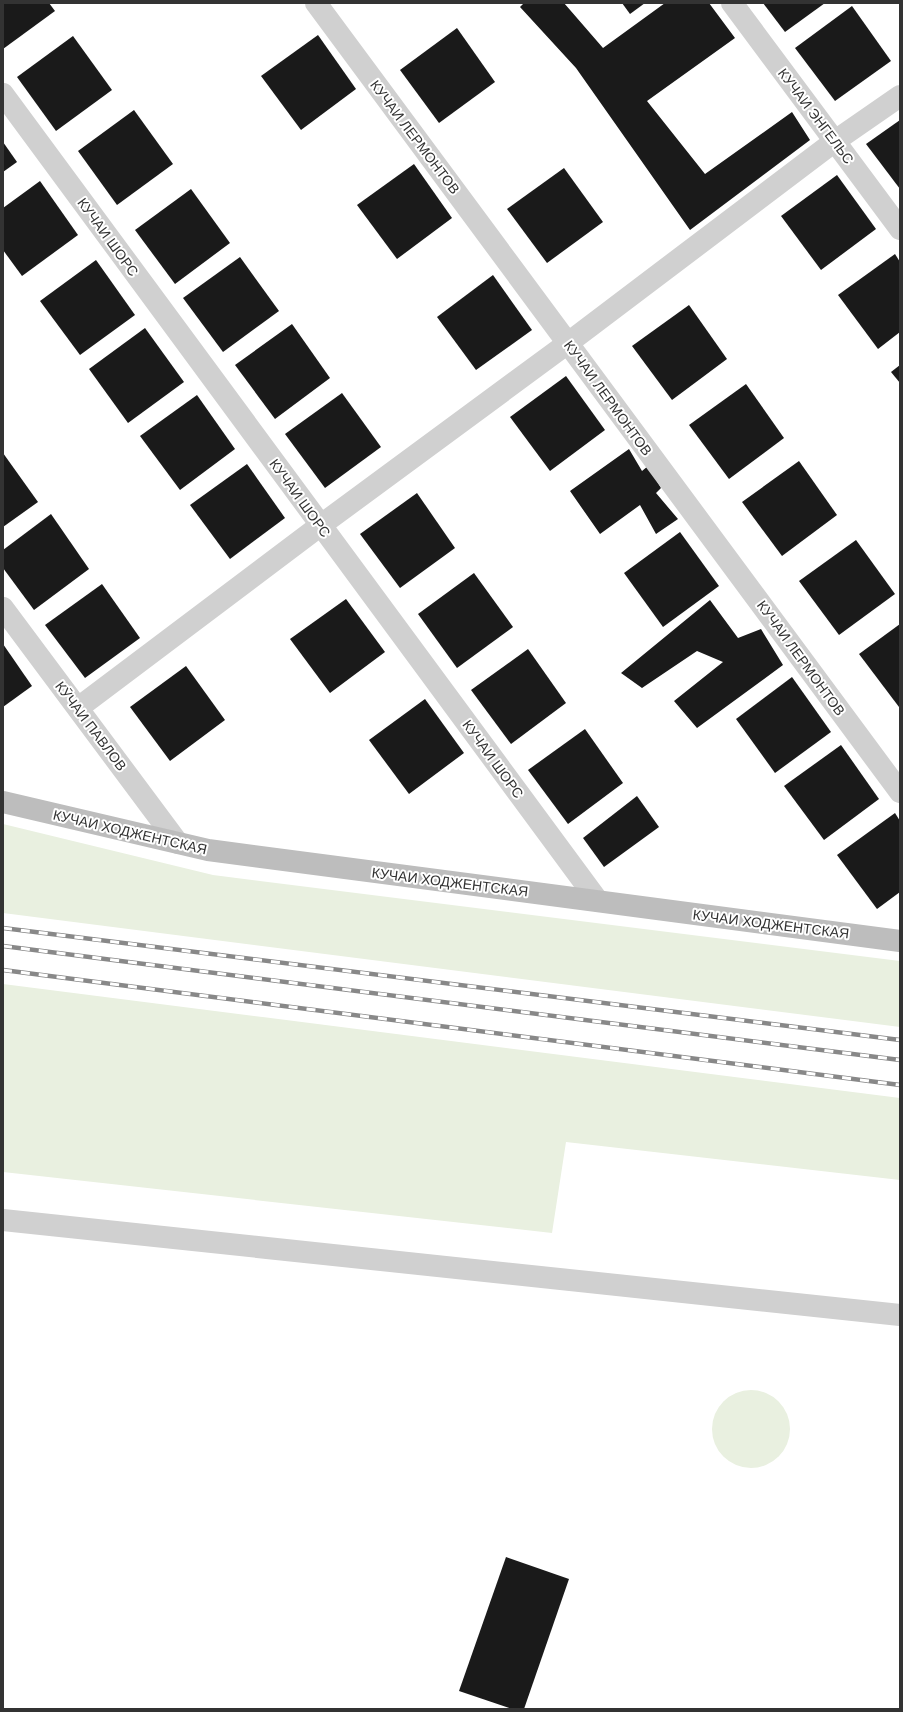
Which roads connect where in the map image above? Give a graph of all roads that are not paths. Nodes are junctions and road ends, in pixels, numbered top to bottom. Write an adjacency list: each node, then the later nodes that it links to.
1 (316, 3): 7 (street, КУЧАИ ЛЕРМОНТОВ)
2 (732, 3): 5 (street, КУЧАИ ЭНГЕЛЬС)
3 (3, 94): 8 (street, КУЧАИ ШОРС)
4 (900, 96): 5 (street)
5 (835, 141): 6 (street, КУЧАИ ЭНГЕЛЬС); 7 (street)
6 (900, 229)
7 (568, 343): 8 (street); 11 (street, КУЧАИ ЛЕРМОНТОВ)
8 (321, 525): 10 (street); 14 (street, КУЧАИ ШОРС)
9 (3, 608): 10 (street, КӮЧАИ ПАВЛОВ)
10 (78, 708): 13 (street, КӮЧАИ ПАВЛОВ)
11 (900, 792)
12 (3, 802): 13 (main road, КУЧАИ ХОДЖЕНТСКАЯ)
13 (178, 843): 14 (main road, КУЧАИ ХОДЖЕНТСКАЯ)
14 (598, 901): 15 (main road, КУЧАИ ХОДЖЕНТСКАЯ)
15 (900, 941)
16 (3, 1220): 17 (street)
17 (900, 1315)

